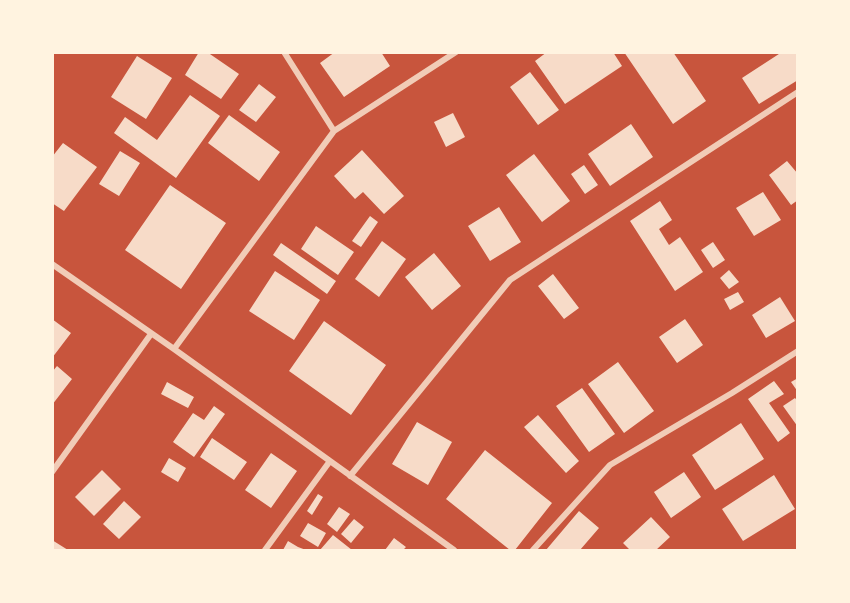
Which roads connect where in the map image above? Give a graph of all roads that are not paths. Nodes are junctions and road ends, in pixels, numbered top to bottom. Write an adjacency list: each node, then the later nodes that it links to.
1 (284, 52): 4 (street)
2 (456, 52): 4 (street)
3 (798, 92): 11 (street)
4 (334, 131): 7 (street)
5 (52, 264): 6 (street)
6 (151, 334): 7 (street); 10 (street)
7 (174, 349): 9 (street)
8 (798, 351): 14 (street)
9 (330, 461): 11 (street); 12 (street)
10 (52, 472)
11 (350, 476): 13 (street)
12 (265, 550)
13 (454, 550)
14 (533, 550)

